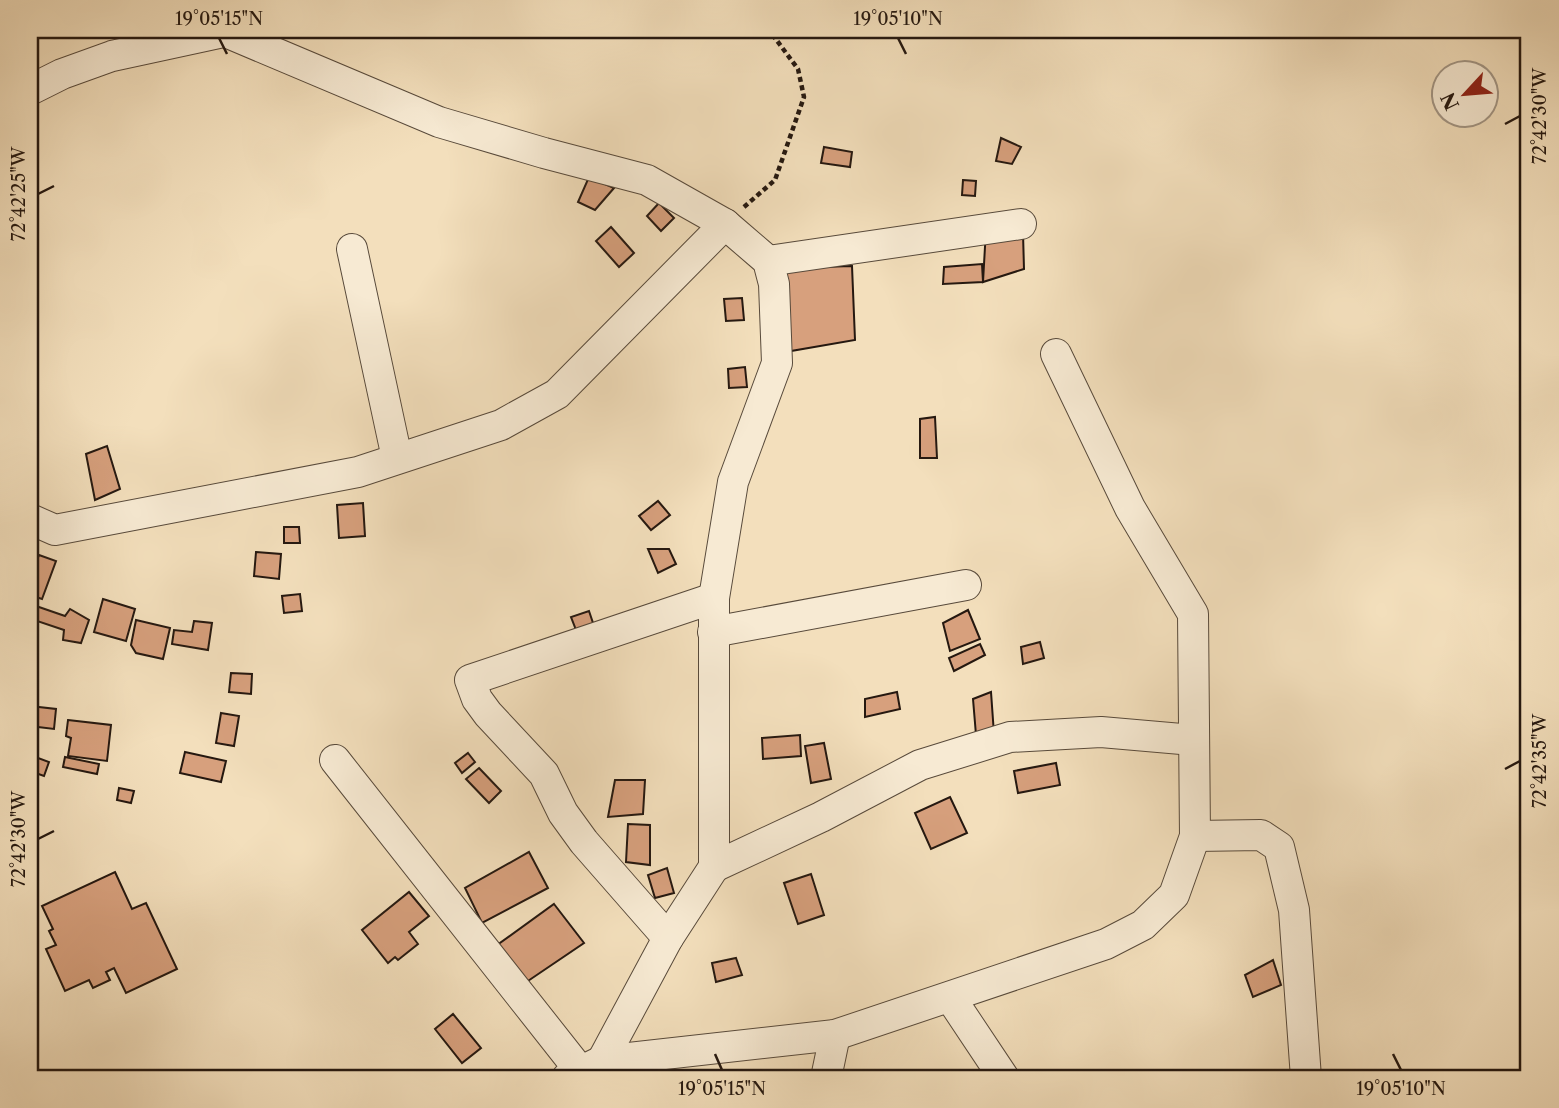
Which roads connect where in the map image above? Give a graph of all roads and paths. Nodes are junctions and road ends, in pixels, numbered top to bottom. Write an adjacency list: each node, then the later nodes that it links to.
1 (769, 30): 4 (path)
2 (222, 31): 3 (street); 4 (street)
3 (30, 90)
4 (725, 224): 7 (street); 9 (street)
5 (1021, 224): 7 (street)
6 (352, 249): 9 (street)
7 (768, 261): 12 (street)
8 (1056, 354): 14 (street)
9 (397, 458): 10 (street)
10 (30, 519)
11 (966, 585): 13 (street)
12 (714, 598): 13 (street); 18 (street)
13 (713, 632): 17 (street)
14 (1193, 740): 16 (street); 17 (street)
15 (335, 760): 21 (street)
16 (1195, 836): 19 (street); 24 (street)
17 (714, 867): 18 (street)
18 (668, 937): 21 (street)
19 (950, 998): 20 (street); 23 (street)
20 (835, 1035): 21 (street); 22 (street)
21 (583, 1070)
22 (826, 1078)
23 (1004, 1078)
24 (1306, 1078)

